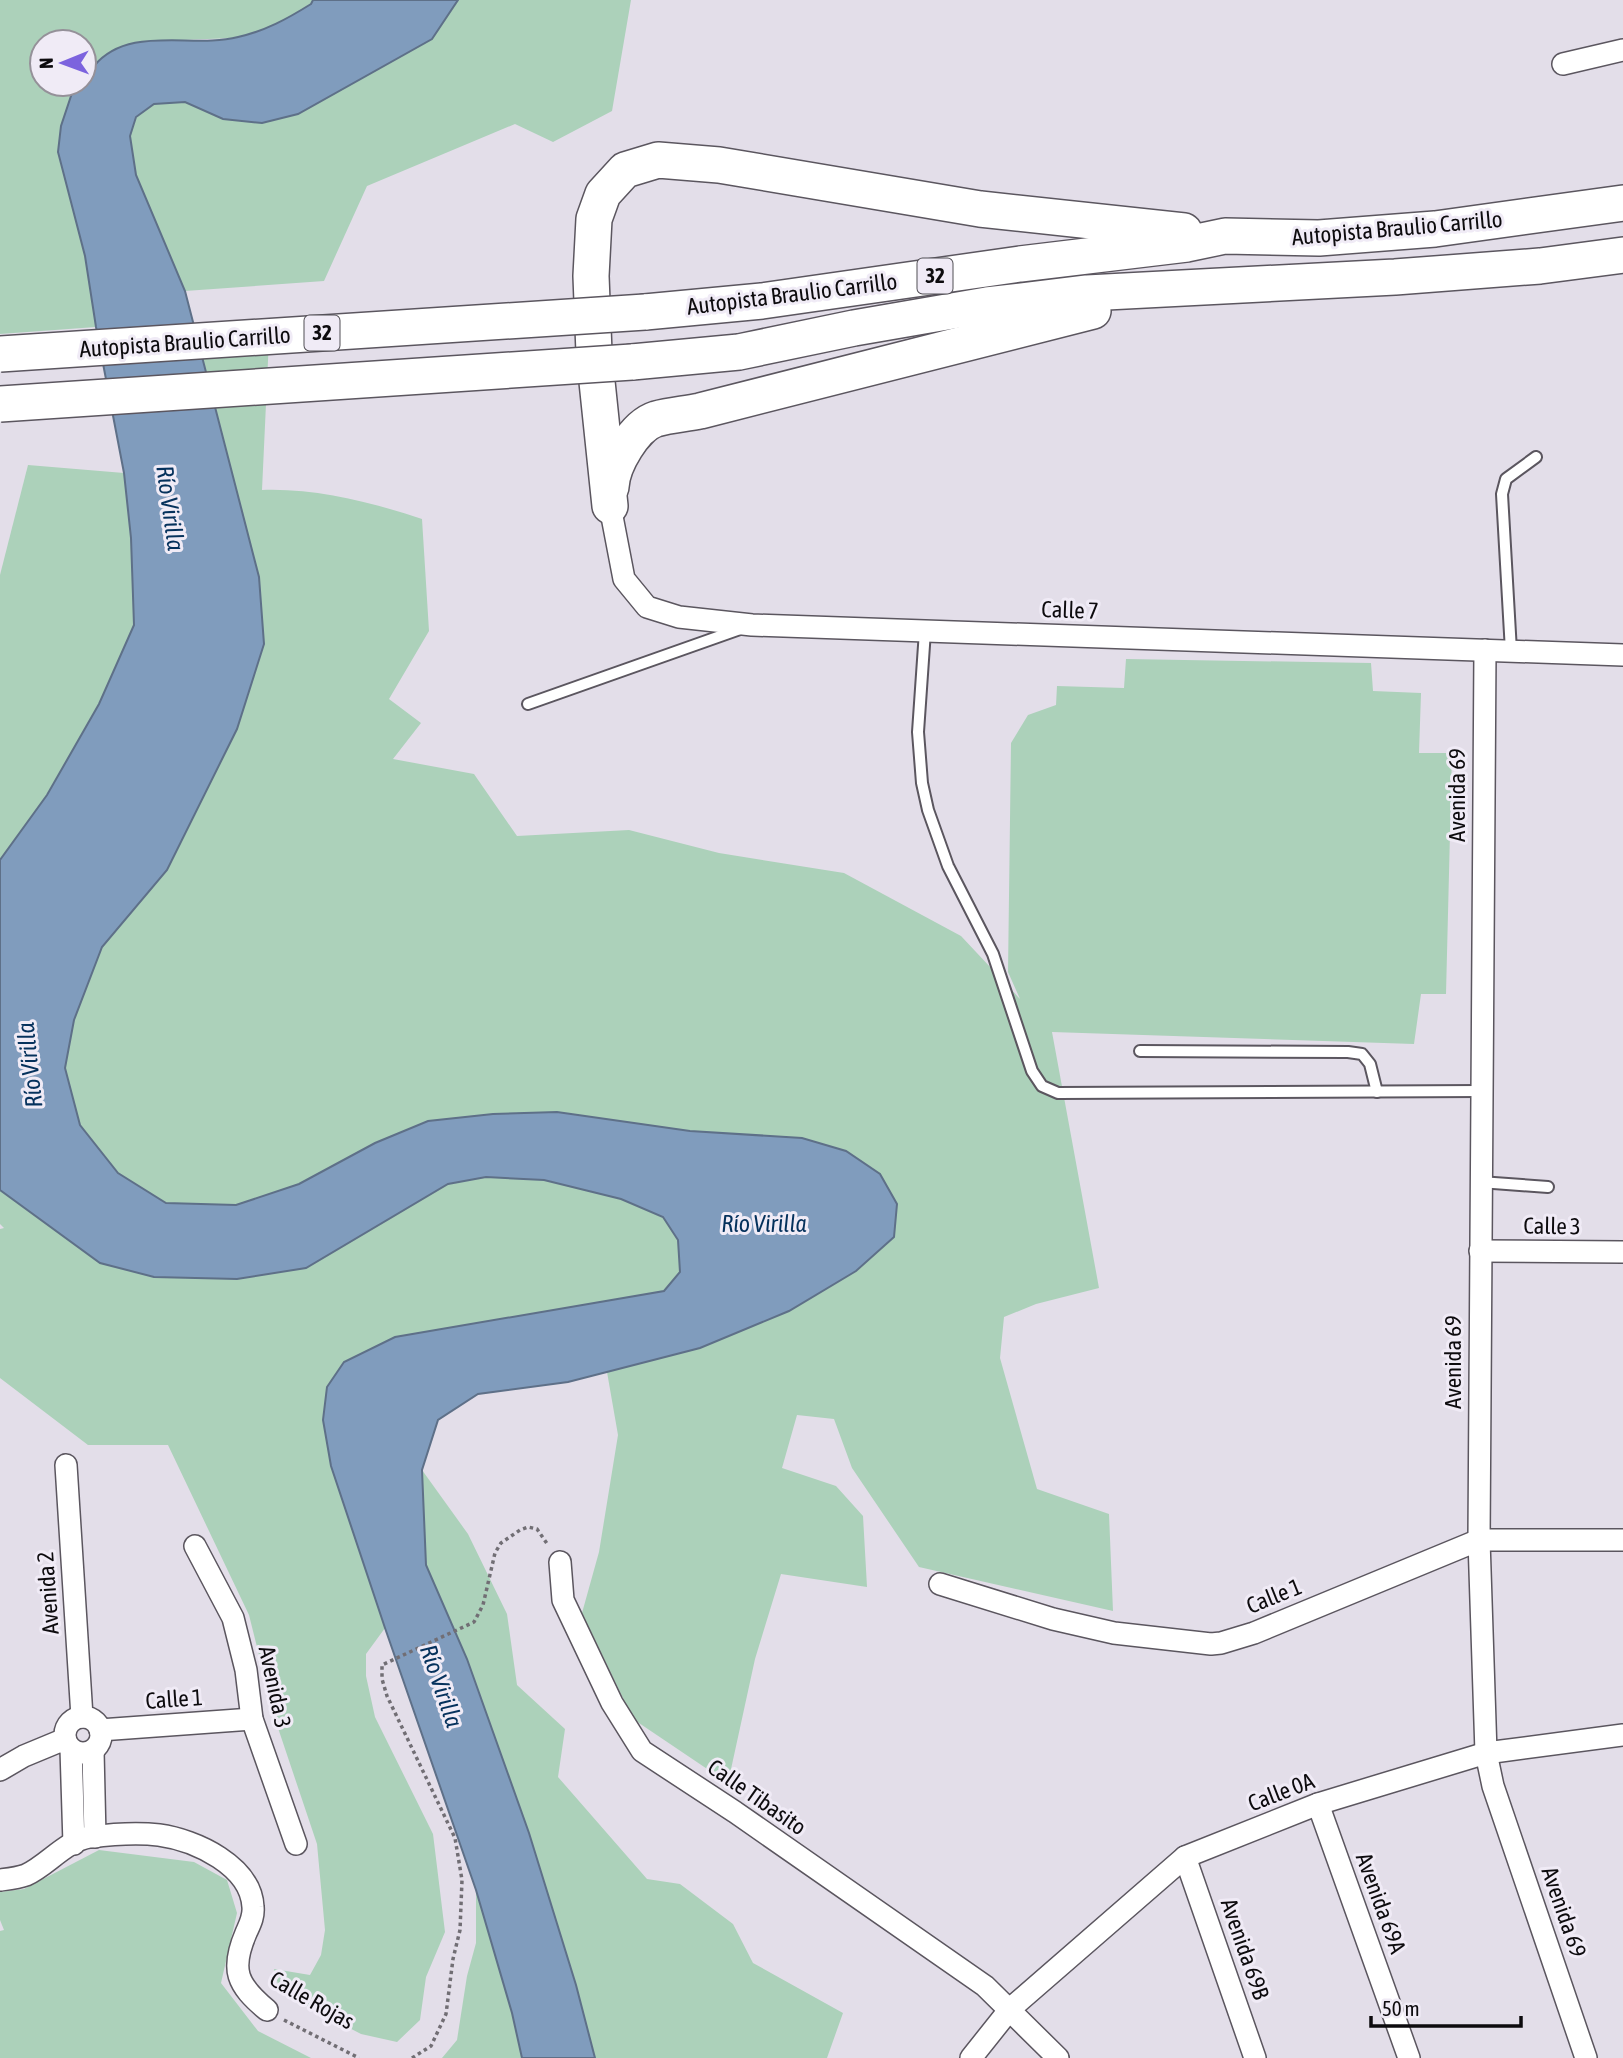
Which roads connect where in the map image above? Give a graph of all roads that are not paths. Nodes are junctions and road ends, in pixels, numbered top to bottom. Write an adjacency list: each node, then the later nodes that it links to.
1 (1623, 50): 2 (street)
2 (1563, 64)
3 (1623, 203): 4 (highway, Autopista Braulio Carrillo / 32)
4 (1226, 236): 7 (highway); 8 (highway, Autopista Braulio Carrillo / 32, bridge)
5 (1623, 256): 6 (highway, Autopista Braulio Carrillo / 32)
6 (1181, 288): 9 (highway, Autopista Braulio Carrillo / 32, bridge); 10 (highway)
7 (594, 353): 10 (highway); 12 (highway)
8 (0, 354)
9 (0, 404)
10 (653, 420): 12 (highway)
11 (1536, 457): 16 (lane)
12 (610, 506): 13 (street)
13 (752, 625): 14 (street, Calle 7); 18 (lane, Calle 7)
14 (925, 631): 15 (street, Calle 7); 21 (lane)
15 (1485, 650): 16 (street, Calle 7); 20 (street, Avenida 69)
16 (1511, 651): 17 (street, Calle 7)
17 (1623, 655)
18 (528, 704)
19 (1140, 1051): 21 (lane)
20 (1481, 1091): 21 (lane); 22 (street, Avenida 69)
21 (1377, 1092)
22 (1480, 1182): 23 (lane); 24 (street, Avenida 69)
23 (1548, 1187)
24 (1479, 1251): 25 (street, Calle 3); 27 (street, Avenida 69)
25 (1623, 1252)
26 (66, 1465): 32 (street, Avenida 2)
27 (1479, 1540): 28 (street, Calle 1); 31 (street, Calle 1); 38 (street, Avenida 69)
28 (1623, 1540)
29 (195, 1546): 33 (street, Avenida 3)
30 (560, 1562): 46 (street, Calle Tibasito)
31 (940, 1584)
32 (82, 1717): 34 (street); 36 (street)
33 (252, 1720): 34 (street, Calle 1); 43 (street, Avenida 3)
34 (100, 1730): 37 (street)
35 (1623, 1735): 38 (street, Calle 0A)
36 (68, 1744): 37 (street); 39 (street); 42 (street)
37 (93, 1751): 41 (street)
38 (1486, 1753): 40 (street, Calle 0A); 52 (street, Avenida 69)
39 (0, 1770)
40 (1318, 1804): 44 (street, Calle 0A); 51 (street, Avenida 69A)
41 (95, 1837): 42 (street, Calle Rojas); 47 (street, Calle Rojas)
42 (74, 1844): 45 (street, Calle Rojas)
43 (296, 1844)
44 (1185, 1857): 46 (street, Calle 0A); 50 (street, Avenida 69B)
45 (0, 1880)
46 (1010, 2009): 48 (street, Calle 0A); 49 (street, Calle Tibasito)
47 (267, 2010)
48 (971, 2058)
49 (1058, 2058)
50 (1255, 2058)
51 (1409, 2058)
52 (1586, 2058)

